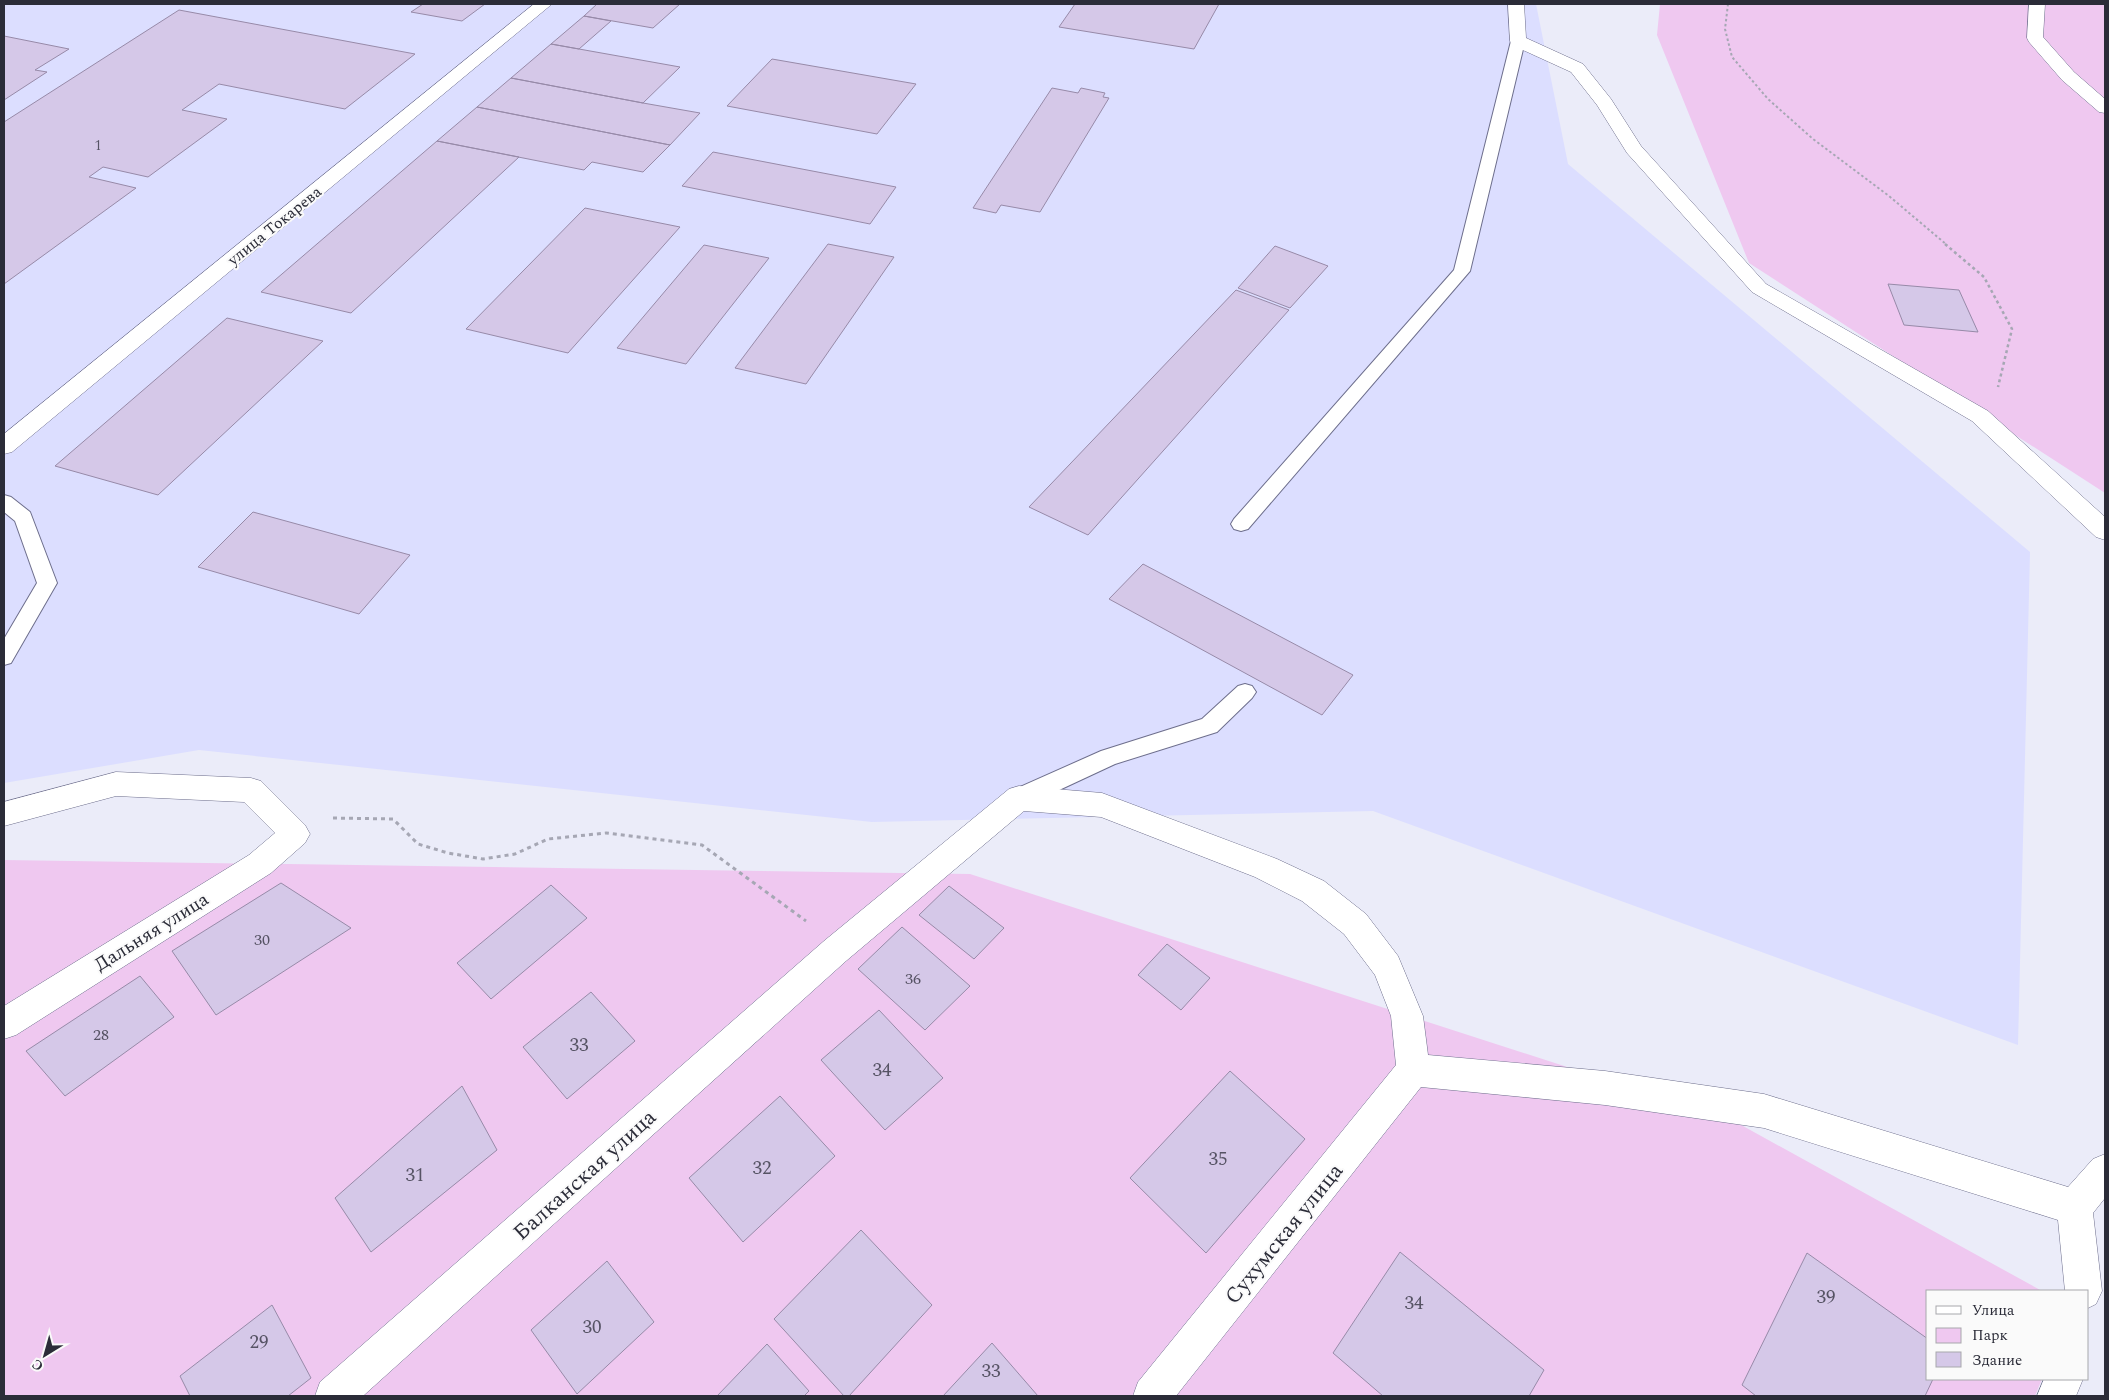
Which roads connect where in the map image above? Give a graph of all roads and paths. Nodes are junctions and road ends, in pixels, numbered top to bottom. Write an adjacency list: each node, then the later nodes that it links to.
1 (544, 4): 8 (street, улица Токарева)
2 (1516, 4): 5 (street)
3 (1728, 4): 7 (path)
4 (2036, 4): 6 (street)
5 (1518, 41): 7 (street); 10 (lane)
6 (2105, 108)
7 (1980, 416): 11 (street)
8 (4, 446)
9 (4, 502): 12 (lane)
10 (1241, 524)
11 (2105, 531)
12 (4, 657)
13 (1245, 692): 14 (lane)
14 (1019, 798): 17 (street, Балканская улица); 19 (street)
15 (4, 814): 16 (street)
16 (286, 825): 17 (path); 18 (street, Дальняя улица)
17 (835, 951): 24 (street, Балканская улица)
18 (4, 1024)
19 (1413, 1070): 21 (street); 25 (street, Сухумская улица)
20 (2105, 1171): 21 (street)
21 (2076, 1207): 22 (street)
22 (2083, 1290)
23 (2064, 1380): 26 (street)
24 (334, 1396)
25 (1152, 1396)
26 (2056, 1396)

